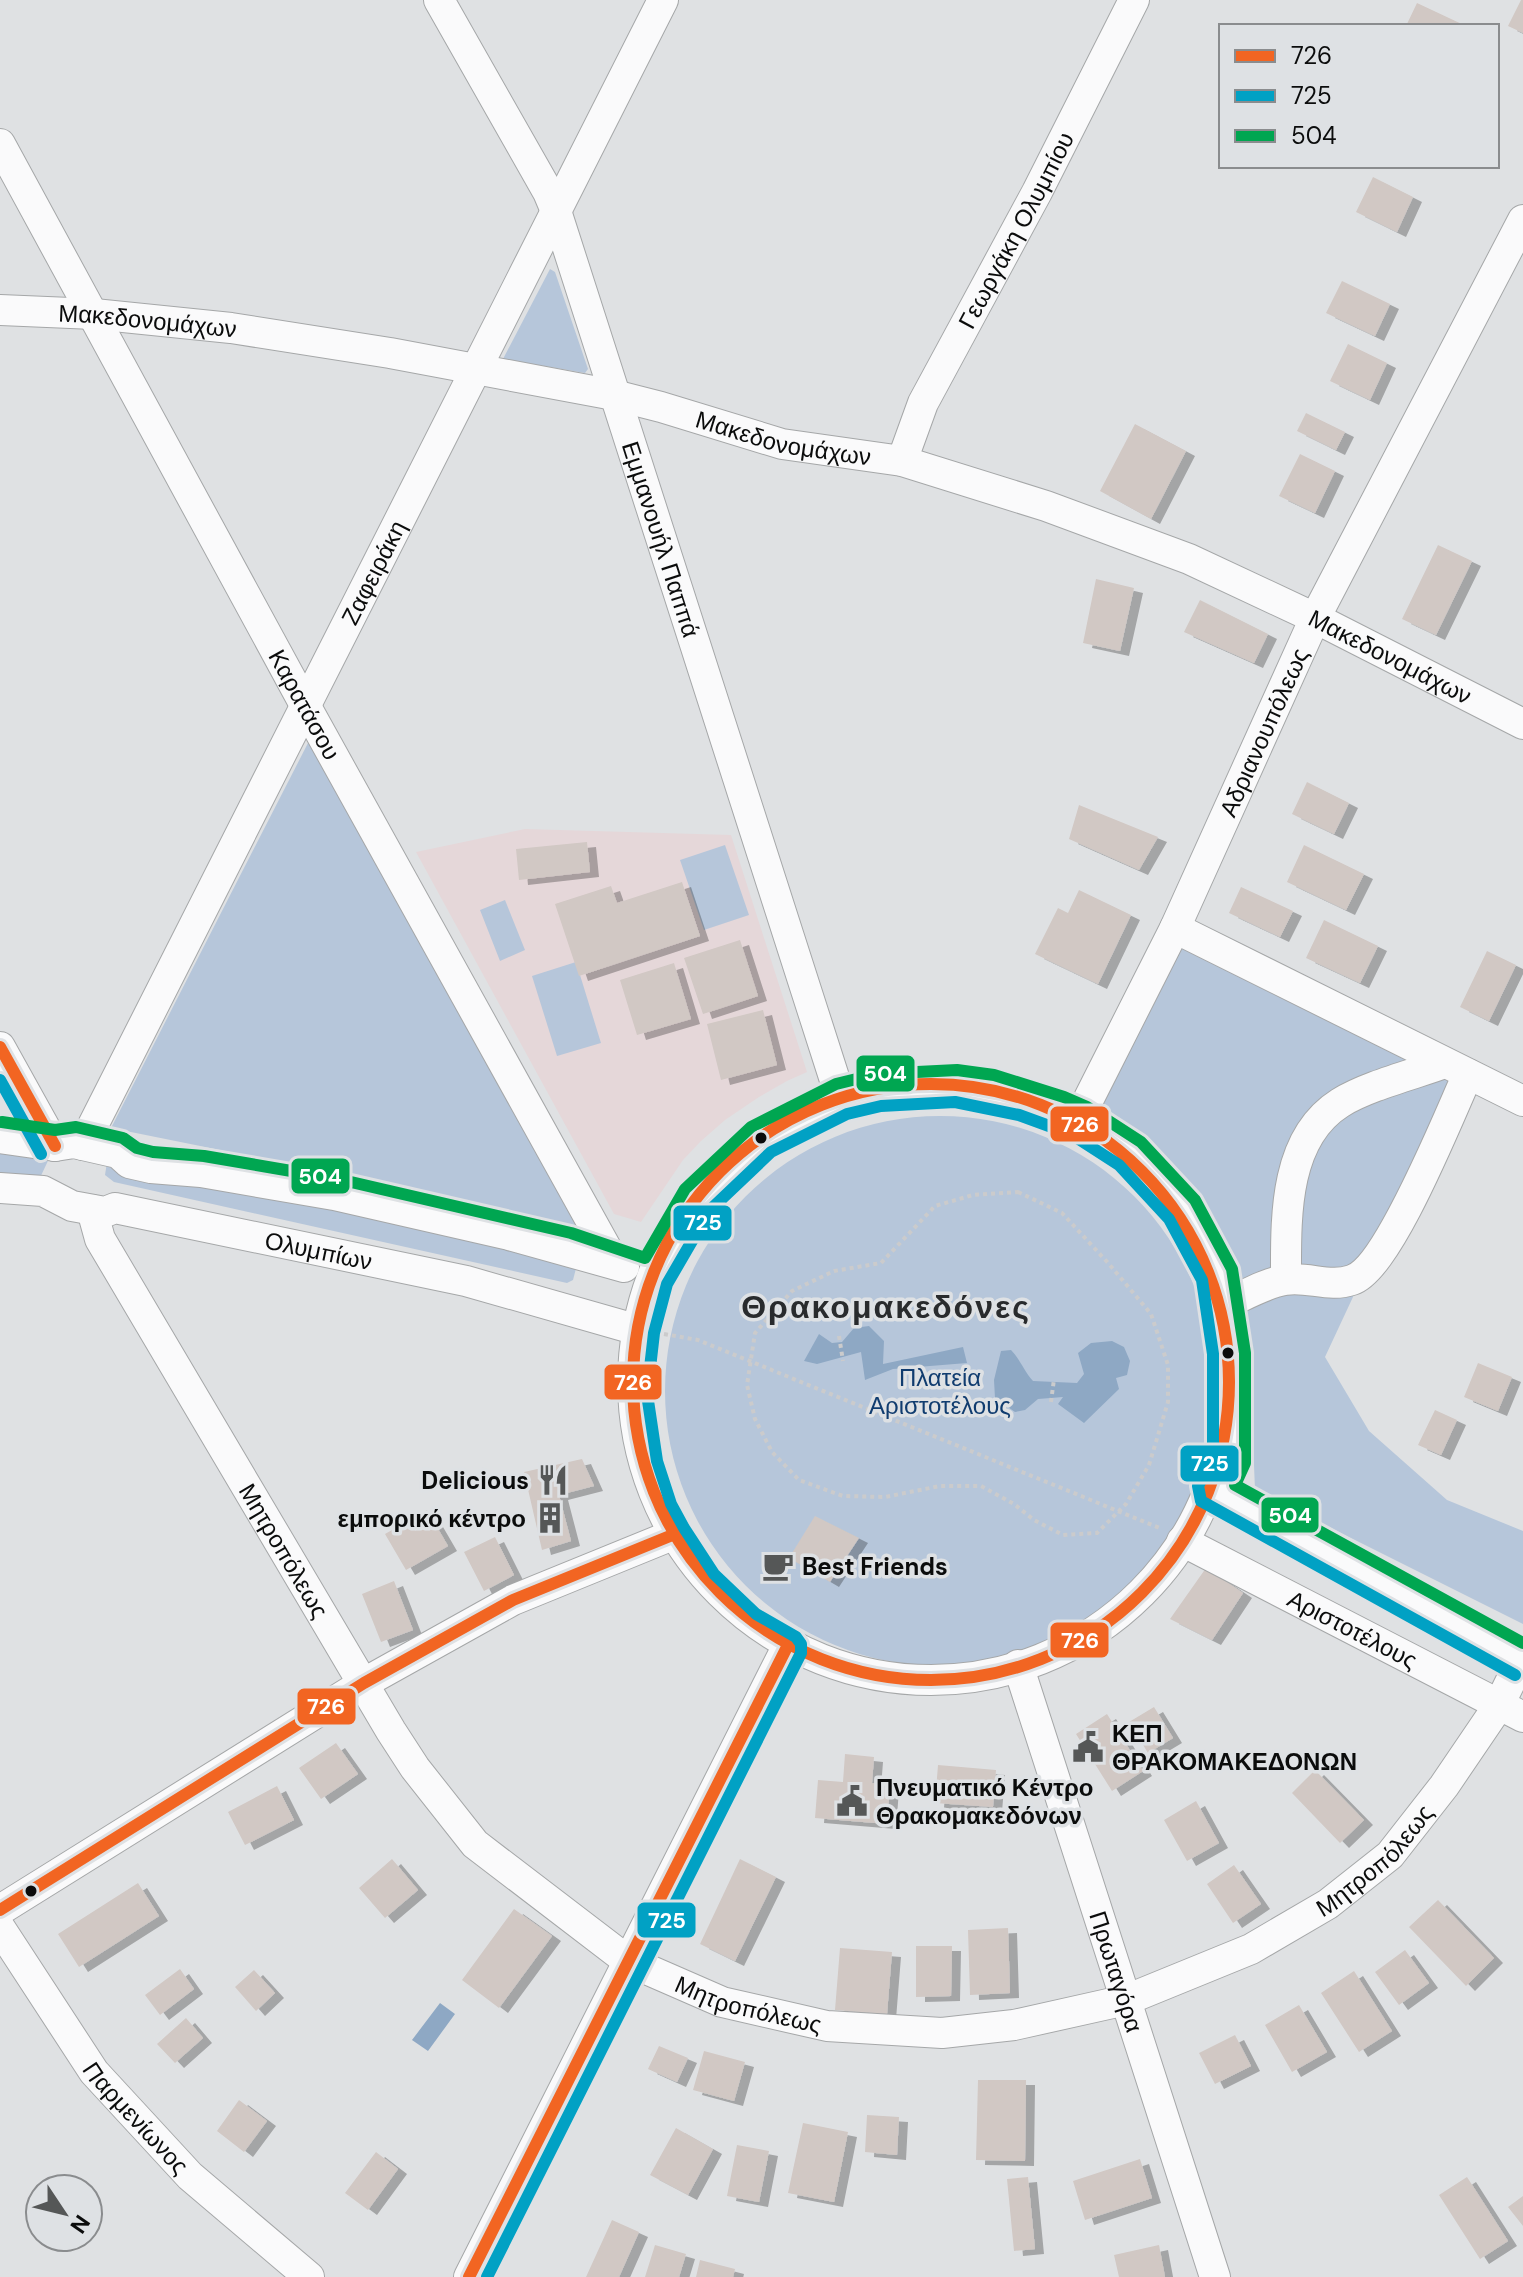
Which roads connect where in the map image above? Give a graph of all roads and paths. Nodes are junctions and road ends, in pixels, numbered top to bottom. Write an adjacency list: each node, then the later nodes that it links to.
1 (439, 0): 5 (street, Εμμανουήλ Παππά)
2 (663, 0): 5 (street, Ζαφειράκη)
3 (1134, 0): 11 (street, Γεωργάκη Ολυμπίου)
4 (0, 144): 8 (street, Καρατάσου)
5 (556, 211): 9 (street, Ζαφειράκη); 10 (street, Εμμανουήλ Παππά)
6 (1523, 220): 12 (street, Αδριανουπόλεως)
7 (0, 310): 8 (street, Μακεδονομάχων)
8 (94, 314): 9 (street, Μακεδονομάχων); 13 (street, Καρατάσου)
9 (476, 370): 10 (street, Μακεδονομάχων); 13 (street, Ζαφειράκη)
10 (614, 395): 11 (street, Μακεδονομάχων); 18 (street, Εμμανουήλ Παππά)
11 (902, 461): 12 (street, Μακεδονομάχων)
12 (1315, 618): 14 (street, Μακεδονομάχων); 15 (street, Αδριανουπόλεως)
13 (305, 705): 22 (street, Ζαφειράκη); 27 (street, Καρατάσου)
14 (1523, 724)
15 (1175, 928): 17 (street); 20 (street, Αδριανουπόλεως)
16 (0, 1047): 22 (street)
17 (1456, 1068): 19 (street); 29 (street); 29 (street)
18 (841, 1099): 20 (street); 28 (street)
19 (1523, 1101)
20 (1078, 1120): 30 (street)
21 (0, 1138): 22 (street)
22 (69, 1145): 23 (street); 25 (street)
23 (129, 1163): 26 (street); 27 (street)
24 (0, 1188): 25 (street, Ολυμπίων)
25 (43, 1191): 26 (street, Ολυμπίων)
26 (104, 1209): 31 (street, Ολυμπίων); 44 (street, Μητροπόλεως)
27 (615, 1264): 28 (street)
28 (652, 1277): 31 (street)
29 (1286, 1279): 30 (street)
30 (1223, 1305): 37 (street)
31 (638, 1330): 33 (path); 39 (street)
32 (839, 1336): 34 (path)
33 (751, 1361): 38 (path); 38 (path); 38 (path)
34 (843, 1361)
35 (1054, 1379): 36 (path)
36 (1051, 1402)
37 (1213, 1491): 40 (street); 42 (street)
38 (1118, 1513): 40 (path)
39 (670, 1536): 41 (street); 44 (street)
40 (1172, 1536): 43 (street); 45 (street, Αριστοτέλους)
41 (786, 1649): 43 (street); 48 (street)
42 (1522, 1659): 45 (street, Μητροπόλεως)
43 (1018, 1665): 49 (street, Πρωταγόρα)
44 (364, 1683): 46 (street); 48 (street, Μητροπόλεως)
45 (1511, 1711): 49 (street, Μητροπόλεως)
46 (0, 1910)
47 (0, 1928): 50 (street, Παρμενίωνος)
48 (628, 1961): 49 (street, Μητροπόλεως); 51 (street)
49 (1126, 2000): 52 (street, Πρωταγόρα)
50 (309, 2277)
51 (469, 2277)
52 (1215, 2277)

